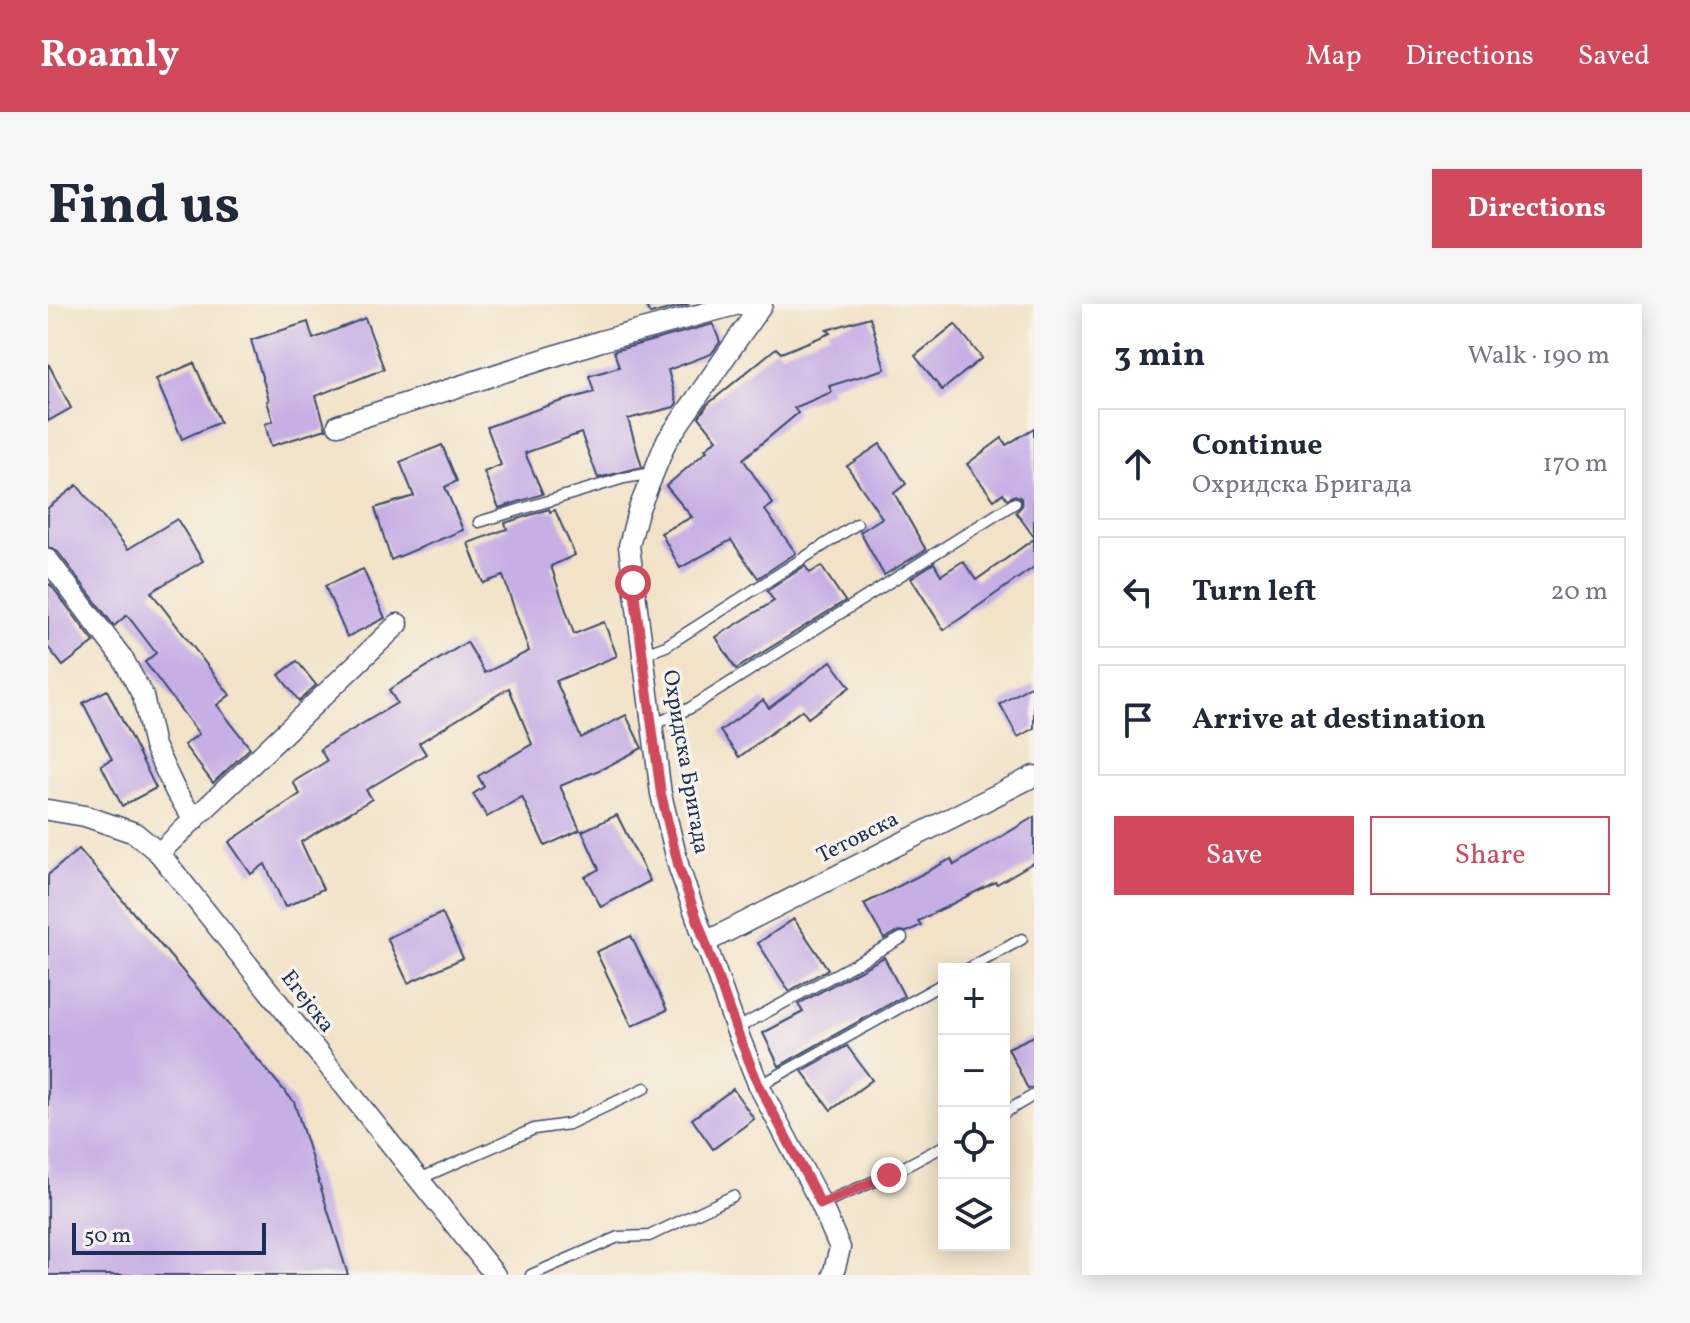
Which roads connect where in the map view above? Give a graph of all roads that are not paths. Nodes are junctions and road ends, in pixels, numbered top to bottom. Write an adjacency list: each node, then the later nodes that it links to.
1 (760, 306): 2 (street, Охридска Бригада); 3 (street, Охридска Бригада)
2 (338, 425)
3 (653, 473): 5 (lane); 9 (street, Охридска Бригада)
4 (1015, 503): 10 (lane)
5 (479, 522)
6 (857, 524): 9 (lane)
7 (48, 560): 13 (street)
8 (398, 624): 13 (street)
9 (642, 655): 10 (street, Охридска Бригада)
10 (651, 726): 17 (street, Охридска Бригада)
11 (1034, 776): 17 (street, Тетовска)
12 (48, 810): 14 (street, Егејска)
13 (194, 820): 14 (street)
14 (159, 853): 26 (street, Егејска)
15 (902, 938): 20 (lane)
16 (1022, 939): 18 (lane)
17 (704, 943): 20 (street, Охридска Бригада)
18 (979, 963)
19 (938, 986): 21 (lane)
20 (736, 1029): 21 (street, Охридска Бригада)
21 (759, 1086): 28 (street, Охридска Бригада)
22 (645, 1088): 26 (lane)
23 (1034, 1095): 24 (lane)
24 (1010, 1109)
25 (938, 1149): 28 (lane)
26 (417, 1180): 29 (street, Егејска)
27 (733, 1196): 30 (lane)
28 (821, 1204): 31 (street, Охридска Бригада)
29 (495, 1275)
30 (531, 1275)
31 (833, 1275)

